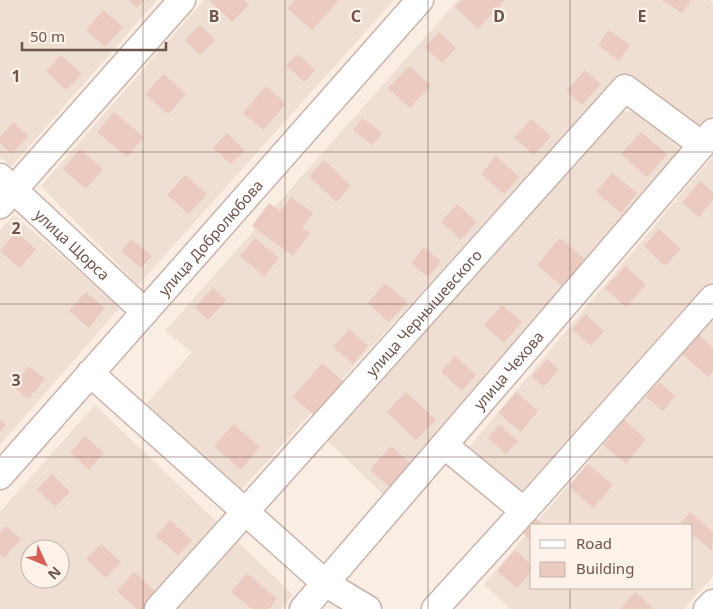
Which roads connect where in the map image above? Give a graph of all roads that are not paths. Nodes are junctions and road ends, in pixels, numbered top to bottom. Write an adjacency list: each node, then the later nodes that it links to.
1 (182, 0): 4 (street)
2 (420, 0): 6 (street, улица Добролюбова)
3 (707, 138): 8 (street, улица Чехова); 11 (street, улица Чернышевского)
4 (5, 191): 6 (street, улица Щорса)
5 (713, 298): 10 (street)
6 (145, 312): 7 (street, улица Добролюбова)
7 (90, 373): 9 (street, улица Добролюбова); 11 (street)
8 (444, 445): 10 (street); 12 (street, улица Чехова)
9 (0, 476)
10 (524, 511): 17 (street)
11 (245, 512): 12 (street); 14 (street, улица Чернышевского)
12 (326, 583): 15 (street, улица Чехова); 16 (street)
13 (713, 602): 18 (street)
14 (158, 609)
15 (303, 609)
16 (368, 609)
17 (435, 609)
18 (707, 609)

